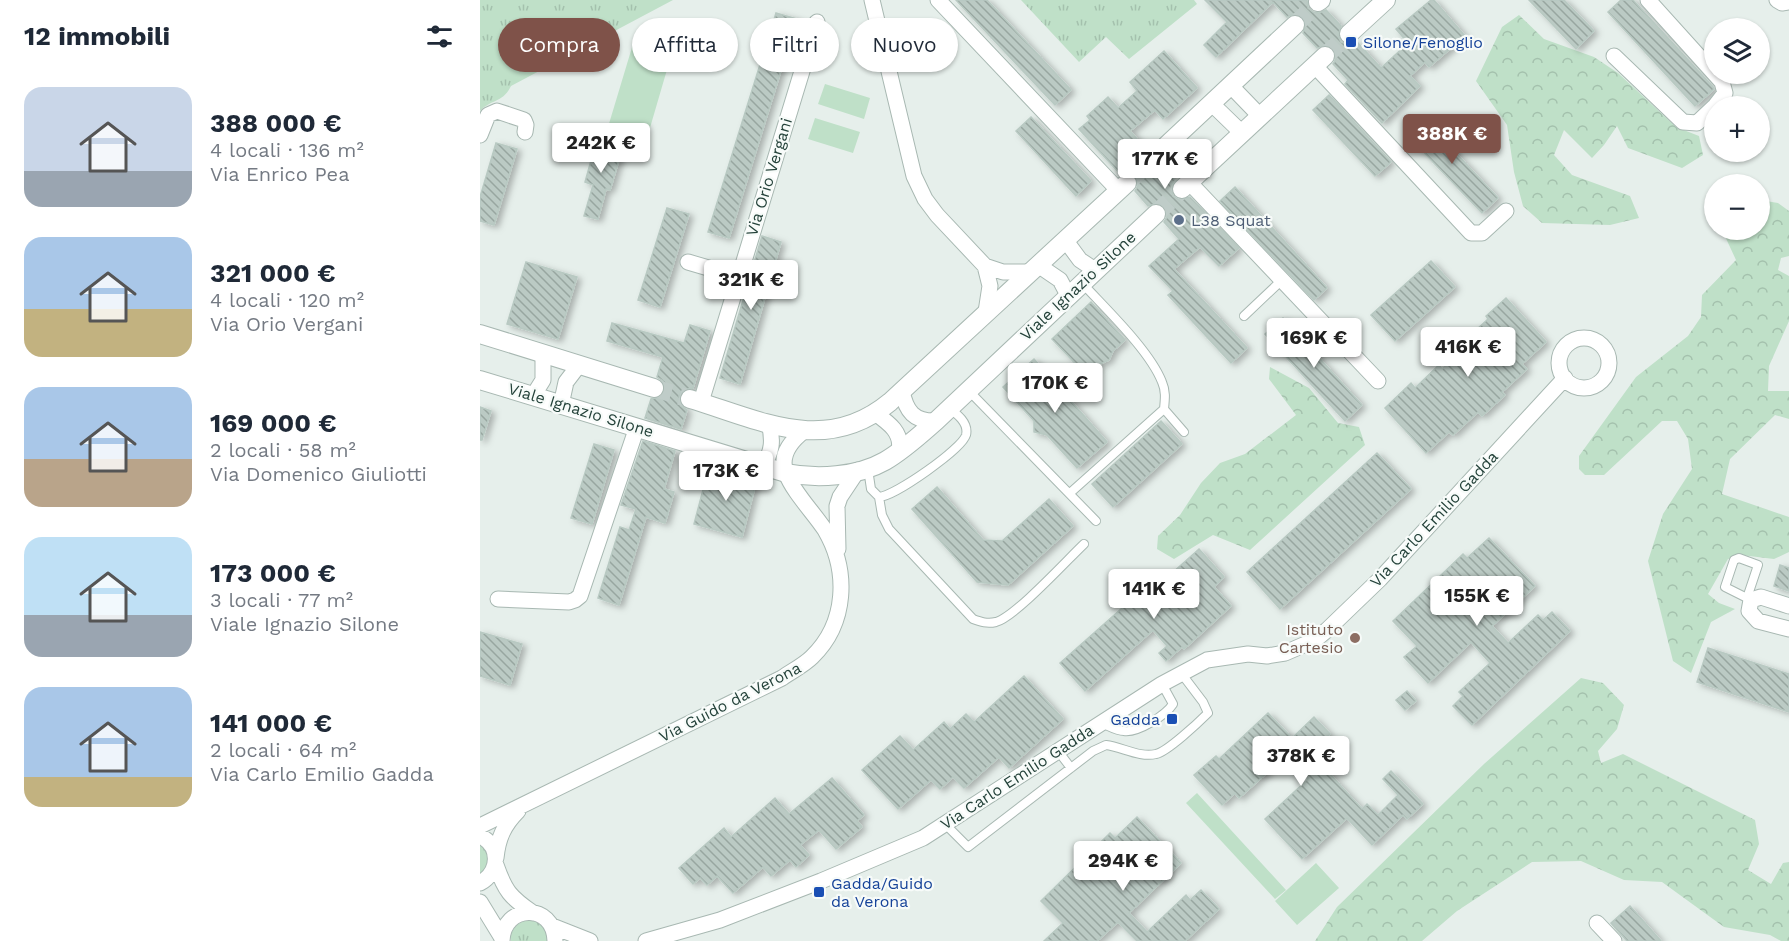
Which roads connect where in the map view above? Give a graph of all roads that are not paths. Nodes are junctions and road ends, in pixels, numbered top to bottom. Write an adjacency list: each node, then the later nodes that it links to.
1 (872, 0): 27 (street)
2 (938, 0): 22 (street)
3 (1386, 0): 8 (street)
4 (1647, 0): 13 (street)
5 (1778, 0): 6 (street)
6 (1789, 2)
7 (1295, 25): 12 (street)
8 (1349, 34)
9 (1614, 56): 16 (street)
10 (1320, 61): 15 (street); 23 (street)
11 (802, 72): 30 (street, Via Orio Vergani)
12 (1230, 85): 14 (street); 15 (street)
13 (1723, 96)
14 (1211, 102): 18 (street); 20 (street)
15 (1260, 116): 18 (street)
16 (1704, 116)
17 (525, 132): 19 (street)
18 (1242, 133): 21 (street)
19 (480, 135)
20 (1154, 157)
21 (1186, 186): 31 (street)
22 (1123, 187): 25 (street)
23 (1506, 211)
24 (1156, 214): 29 (street, Viale Ignazio Silone)
25 (1066, 240): 28 (street); 29 (street)
26 (688, 261): 30 (street)
27 (985, 266): 28 (street); 33 (street)
28 (1034, 268): 32 (street); 33 (street)
29 (1088, 276): 32 (street, Viale Ignazio Silone); 48 (lane)
30 (739, 277): 45 (street, Via Orio Vergani)
31 (1282, 280): 34 (lane); 40 (street)
32 (1068, 295): 42 (street, Viale Ignazio Silone)
33 (986, 312): 43 (street)
34 (1244, 316)
35 (480, 334): 36 (street)
36 (543, 354): 37 (street); 44 (street)
37 (579, 365): 41 (street); 46 (street)
38 (1565, 378): 68 (street, Via Carlo Emilio Gadda)
39 (480, 380): 44 (street, Viale Ignazio Silone)
40 (1378, 381)
41 (654, 388)
42 (968, 390): 47 (street, Viale Ignazio Silone); 59 (lane)
43 (902, 391): 49 (street); 50 (street)
44 (533, 396): 46 (street, Viale Ignazio Silone)
45 (695, 400): 51 (street)
46 (561, 405): 52 (street, Viale Ignazio Silone)
47 (949, 408): 50 (street, Viale Ignazio Silone); 60 (lane)
48 (1164, 409): 54 (lane); 59 (lane)
49 (875, 413): 53 (street); 55 (street)
50 (936, 421): 55 (street, Viale Ignazio Silone)
51 (769, 423): 53 (street); 56 (street)
52 (637, 426): 56 (street, Viale Ignazio Silone); 65 (street)
53 (804, 431): 58 (street)
54 (1184, 432)
55 (899, 451): 57 (street, Viale Ignazio Silone)
56 (762, 466): 58 (street, Viale Ignazio Silone)
57 (863, 469): 58 (street, Viale Ignazio Silone); 60 (lane); 63 (street)
58 (786, 473): 63 (street, Via Guido da Verona)
59 (1070, 493): 61 (lane)
60 (879, 497): 62 (lane)
61 (1096, 521)
62 (1084, 544)
63 (840, 561): 73 (street, Via Guido da Verona)
64 (1749, 599): 64 (lane); 66 (street); 67 (street)
65 (498, 600)
66 (1789, 606)
67 (1789, 629)
68 (1181, 673): 69 (street, Via Carlo Emilio Gadda); 72 (lane)
69 (1162, 684): 70 (street, Via Carlo Emilio Gadda); 70 (lane)
70 (1101, 723): 71 (street, Via Carlo Emilio Gadda)
71 (1058, 751): 72 (lane); 74 (street, Via Carlo Emilio Gadda)
72 (1071, 768): 74 (lane)
73 (524, 804): 75 (street, Via Guido da Verona); 77 (street, Via Guido da Verona)
74 (945, 824): 85 (street, Via Carlo Emilio Gadda)
75 (480, 826)
76 (480, 836): 77 (street)
77 (496, 861): 78 (street); 80 (street)
78 (480, 883)
79 (480, 902): 83 (street)
80 (533, 913): 82 (street); 83 (street)
81 (1597, 923): 86 (street)
82 (554, 934): 84 (street)
83 (502, 940)
84 (590, 941)
85 (646, 941)
86 (1614, 941)

